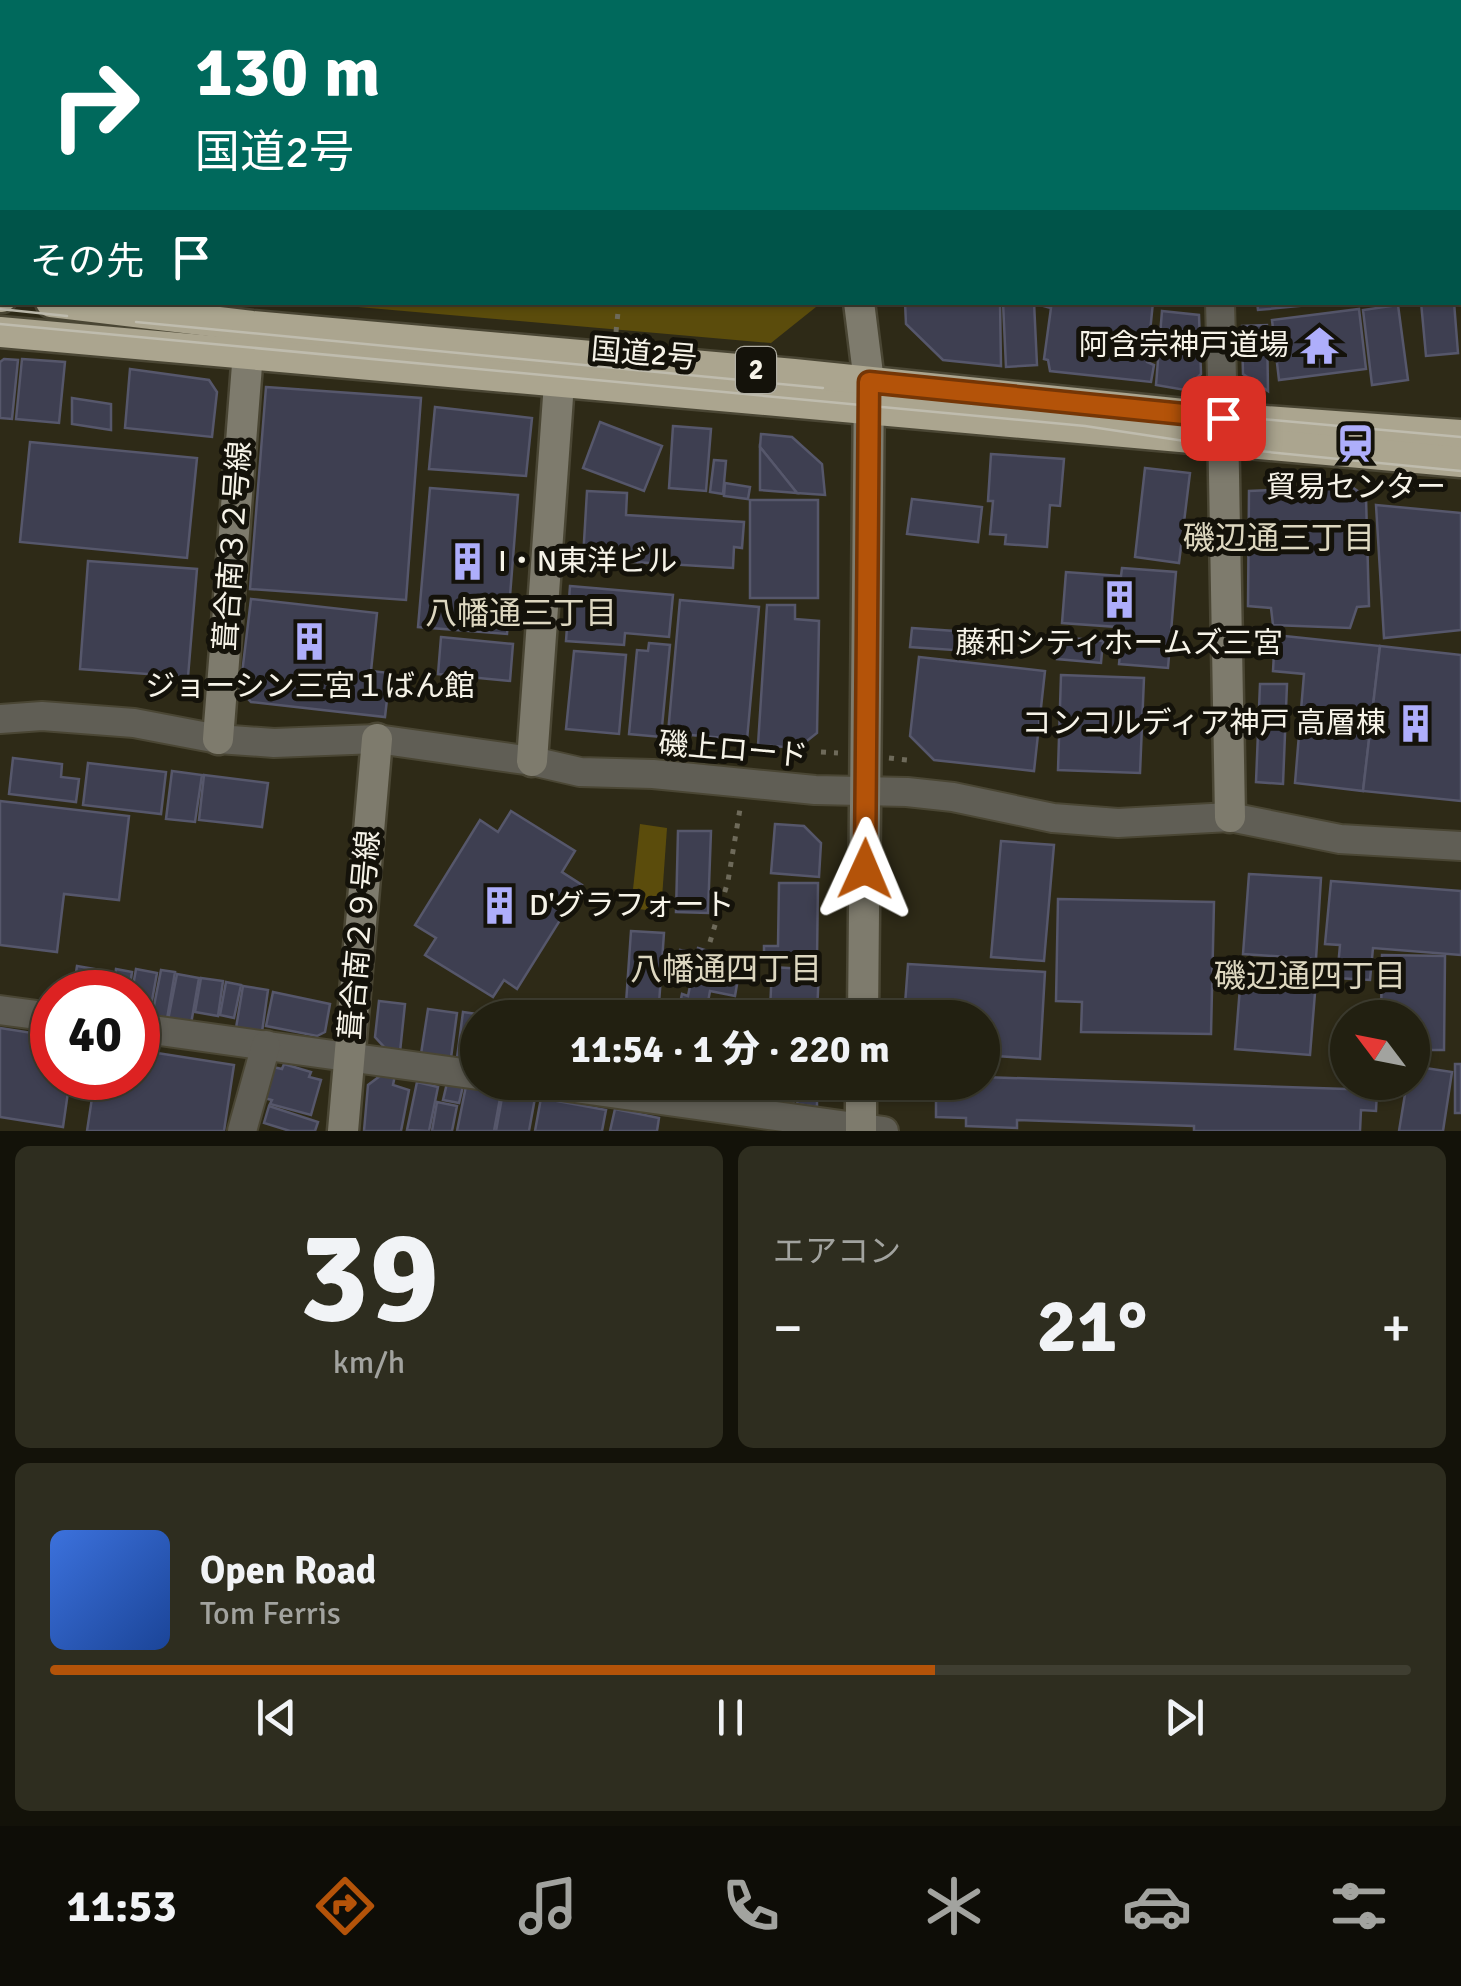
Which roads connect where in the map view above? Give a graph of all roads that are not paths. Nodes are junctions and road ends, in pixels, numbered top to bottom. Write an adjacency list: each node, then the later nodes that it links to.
1 (75, 305): 4 (highway, 国道2号 / 2)
2 (859, 305): 7 (street)
3 (1220, 305): 8 (street)
4 (251, 327): 5 (highway, 国道2号 / 2); 6 (highway, 国道2号 / 2); 13 (street, 葺合南３２号線)
5 (0, 332)
6 (561, 368): 7 (highway, 国道2号 / 2); 14 (street)
7 (868, 396): 8 (highway, 国道2号 / 2); 15 (street)
8 (1223, 430): 9 (highway, 国道2号 / 2); 10 (highway, 国道2号 / 2); 16 (street)
9 (1461, 434)
10 (1461, 462)
11 (0, 719): 13 (street, 磯上ロード)
12 (377, 739): 13 (street, 磯上ロード); 14 (street, 磯上ロード); 23 (street, 葺合南２９号線)
13 (218, 740)
14 (532, 761): 15 (street, 磯上ロード)
15 (866, 790): 16 (street, 磯上ロード); 18 (street)
16 (1230, 817): 17 (street, 磯上ロード)
17 (1461, 846)
18 (862, 1000)
19 (0, 1010): 20 (street)
20 (30, 1014)
21 (160, 1031): 22 (street)
22 (266, 1045): 23 (street); 28 (street)
23 (350, 1058): 24 (street); 29 (street, 葺合南２９号線)
24 (460, 1073)
25 (658, 1100): 27 (street)
26 (864, 1100): 27 (street)
27 (868, 1130)
28 (242, 1131)
29 (343, 1131)

